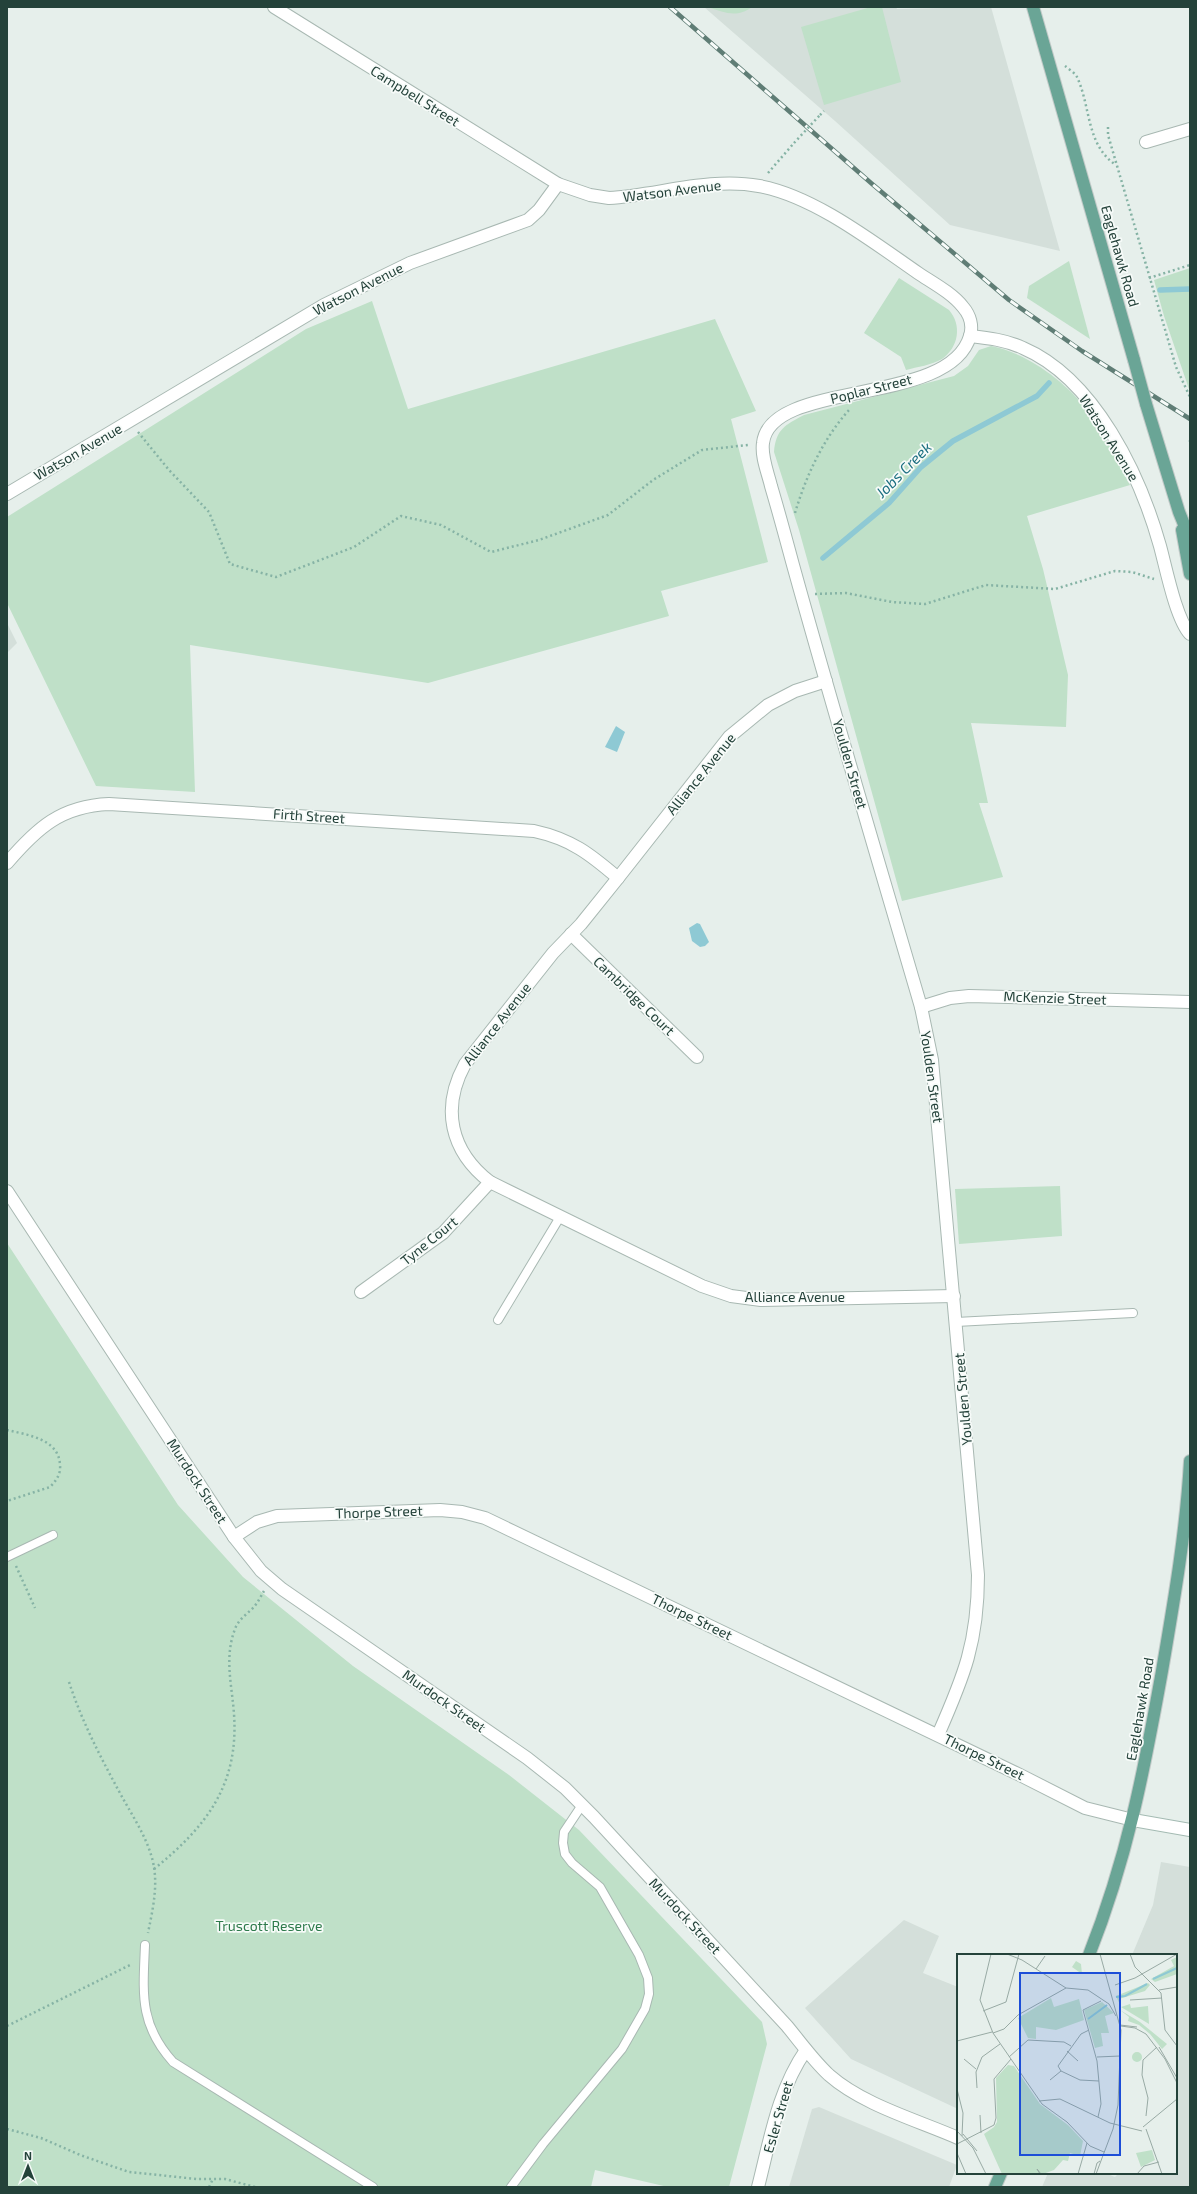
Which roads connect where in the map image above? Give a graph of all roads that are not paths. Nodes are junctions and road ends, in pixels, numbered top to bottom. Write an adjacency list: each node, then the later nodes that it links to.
1 (274, 7): 5 (street, Campbell Street)
2 (1032, 7): 9 (main road, Eaglehawk Road, bridge)
3 (1190, 129): 4 (street)
4 (1146, 142)
5 (558, 184): 6 (street, Watson Avenue); 8 (street, Watson Avenue)
6 (970, 336): 7 (street, Poplar Street); 12 (street, Watson Avenue)
7 (764, 438): 13 (street, Youlden Street)
8 (7, 494)
9 (1179, 512): 10 (main road, Eaglehawk Road); 11 (main road, Eaglehawk Road)
10 (1190, 539)
11 (1190, 574)
12 (1190, 634)
13 (826, 681): 15 (street, Alliance Avenue); 18 (street, Youlden Street)
14 (7, 863): 15 (street, Firth Street)
15 (618, 878): 16 (street, Alliance Avenue)
16 (571, 934): 19 (street, Cambridge Court); 20 (street, Alliance Avenue)
17 (1190, 1002): 18 (street, McKenzie Street)
18 (921, 1007): 24 (street, Youlden Street)
19 (697, 1057)
20 (490, 1182): 22 (street, Alliance Avenue); 23 (street, Tyne Court)
21 (7, 1191): 30 (street, Murdock Street)
22 (560, 1217): 24 (street, Alliance Avenue); 26 (lane)
23 (361, 1292)
24 (954, 1296): 27 (street, Youlden Street)
25 (1133, 1313): 27 (lane)
26 (498, 1320)
27 (956, 1322): 32 (street, Youlden Street)
28 (1190, 1461): 34 (main road, Eaglehawk Road)
29 (53, 1535): 31 (lane)
30 (234, 1537): 32 (street, Thorpe Street); 33 (street, Murdock Street)
31 (9, 1556)
32 (938, 1735): 34 (street, Thorpe Street)
33 (582, 1805): 38 (street, Murdock Street); 42 (lane)
34 (1133, 1820): 35 (street, Thorpe Street); 37 (main road, Eaglehawk Road)
35 (1190, 1830)
36 (145, 1945): 41 (lane)
37 (1089, 1954)
38 (806, 2050): 39 (street, Murdock Street); 43 (street, Esler Street)
39 (957, 2138)
40 (1000, 2174): 44 (main road)
41 (373, 2187)
42 (511, 2187)
43 (758, 2187)
44 (995, 2187)

